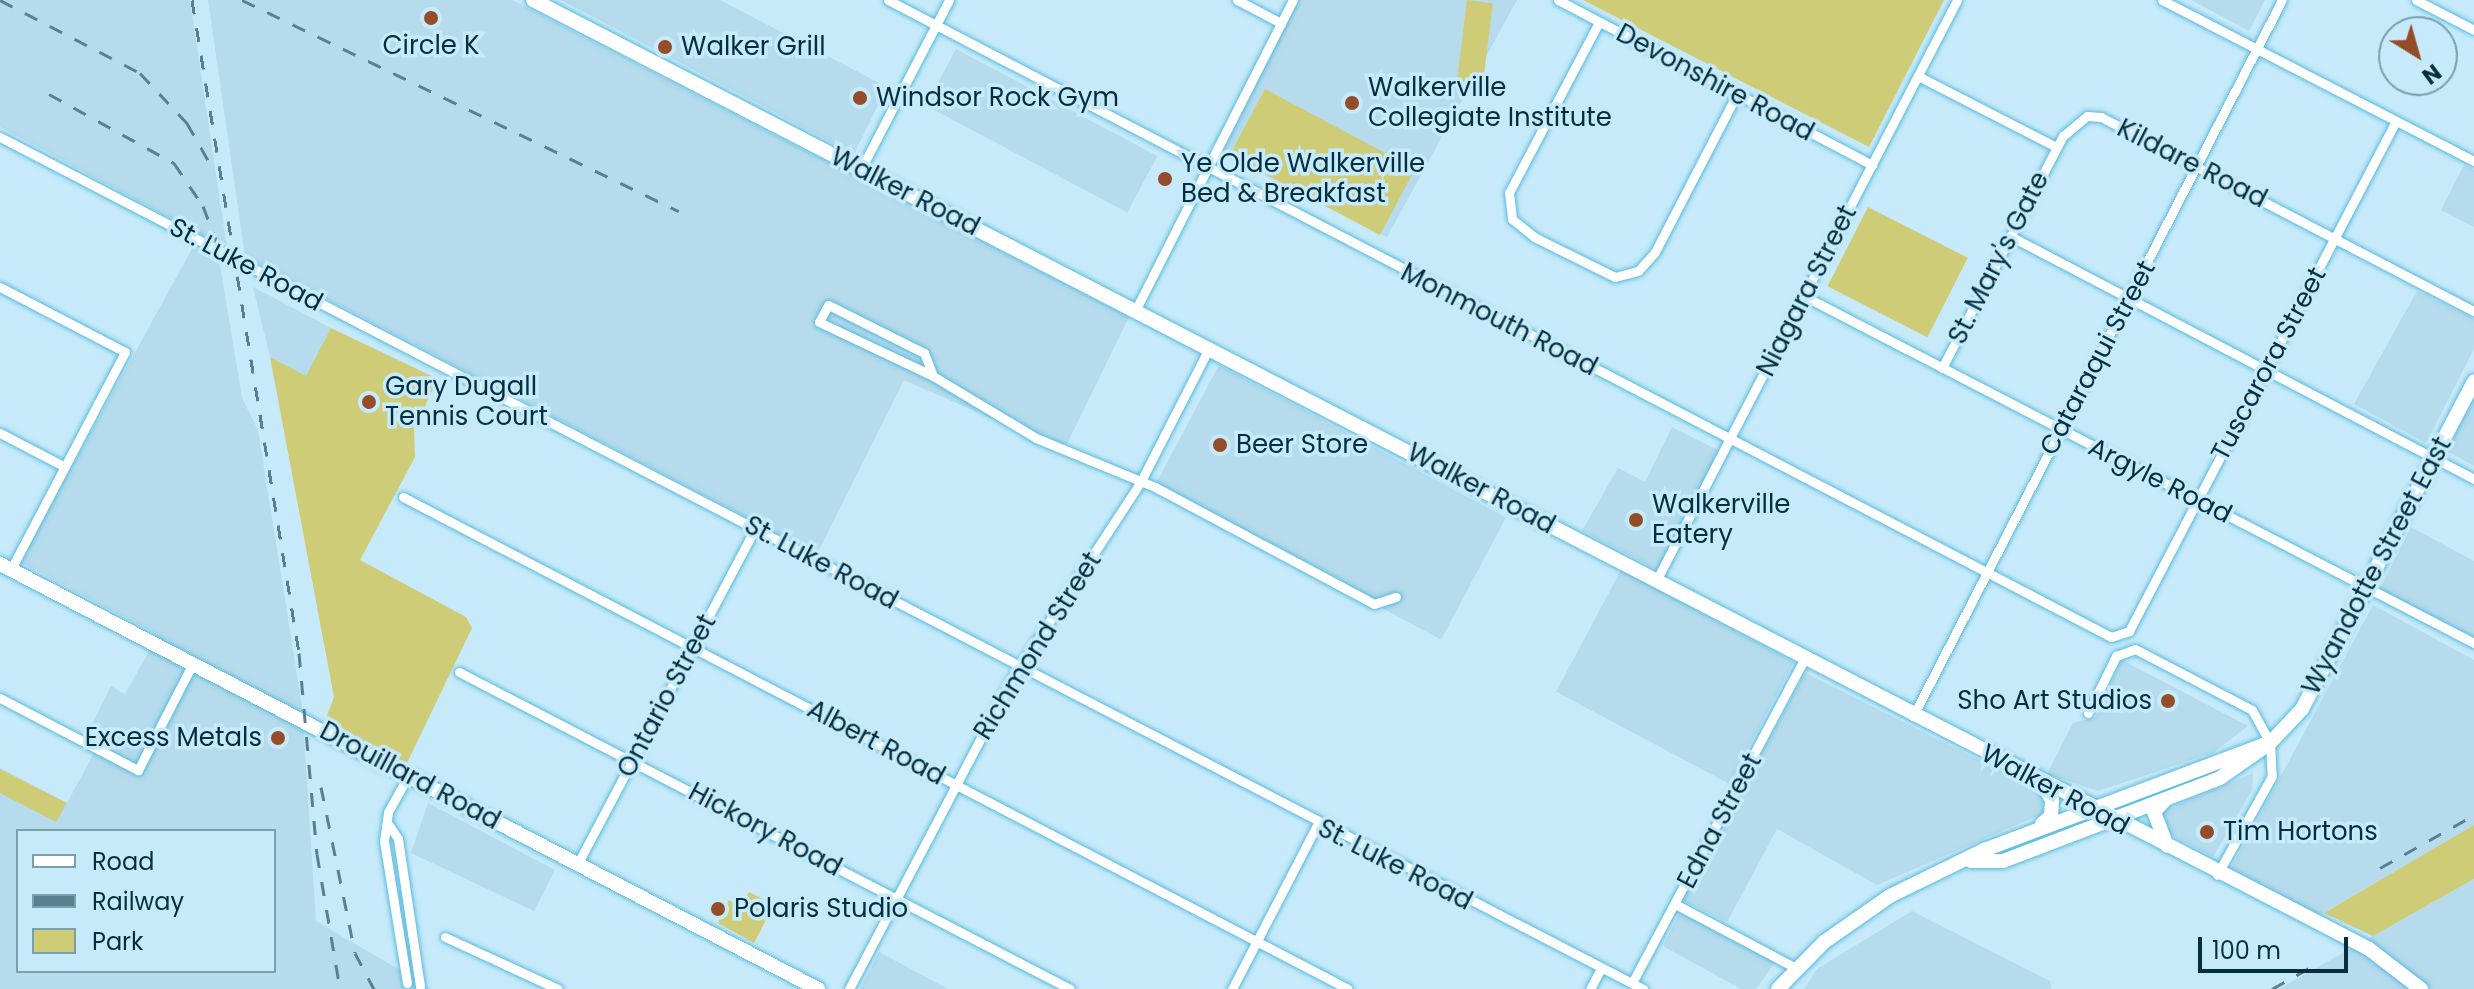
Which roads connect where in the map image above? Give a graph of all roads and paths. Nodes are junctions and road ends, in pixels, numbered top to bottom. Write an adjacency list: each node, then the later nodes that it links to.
1 (533, 0): 25 (main road, Walker Road)
2 (888, 0): 13 (street, Monmouth Road)
3 (949, 0): 13 (street)
4 (1237, 0): 12 (street)
5 (1293, 0): 12 (street)
6 (1558, 0): 11 (street, Devonshire Road)
7 (1957, 0): 16 (street, Niagara Street)
8 (2162, 0): 15 (street)
9 (2282, 0): 15 (street, Cataraqui Street)
10 (2416, 0): 14 (street)
11 (1599, 22): 17 (street, Devonshire Road); 17 (street)
12 (1281, 23): 24 (street)
13 (936, 25): 24 (street, Monmouth Road); 25 (street)
14 (2474, 30)
15 (2256, 49): 18 (street); 23 (street, Cataraqui Street)
16 (1918, 76): 20 (street); 22 (street, Niagara Street)
17 (1737, 94): 22 (street, Devonshire Road)
18 (2396, 121): 21 (street); 27 (street, Tuscarora Street)
19 (0, 137): 47 (street, St. Luke Road)
20 (2056, 147): 23 (street, Kildare Road); 26 (street, St. Mary's Gate)
21 (2474, 161)
22 (1872, 165): 29 (street, Niagara Street)
23 (2196, 166): 27 (street, Kildare Road); 30 (street, Cataraqui Street)
24 (1207, 168): 31 (street); 40 (street, Monmouth Road)
25 (861, 169): 31 (main road, Walker Road)
26 (2010, 236): 30 (street); 34 (street, St. Mary's Gate)
27 (2335, 238): 32 (street, Kildare Road); 35 (street, Tuscarora Street)
28 (0, 287): 42 (street)
29 (1804, 296): 34 (street, Argyle Road); 40 (street, Niagara Street)
30 (2130, 299): 35 (street); 38 (street, Cataraqui Street)
31 (1135, 311): 33 (main road, Walker Road)
32 (2474, 311)
33 (1209, 348): 44 (street, Richmond Street); 50 (main road, Walker Road)
34 (1942, 368): 38 (street, Argyle Road)
35 (2266, 370): 41 (street); 46 (street, Tuscarora Street)
36 (933, 376): 36 (street); 44 (street)
37 (2474, 381): 41 (main road, Wyandotte Street East)
38 (2060, 429): 46 (street, Argyle Road); 49 (street, Cataraqui Street)
39 (0, 433): 42 (street)
40 (1731, 440): 49 (street, Monmouth Road); 50 (street, Niagara Street)
41 (2435, 458): 43 (street); 51 (main road, Wyandotte Street East)
42 (65, 467): 48 (street)
43 (2474, 479)
44 (1140, 483): 52 (street); 58 (street, Richmond Street)
45 (403, 497): 55 (street, Albert Road)
46 (2198, 500): 51 (street, Argyle Road); 53 (street, Tuscarora Street)
47 (755, 528): 55 (street, Ontario Street); 58 (street, St. Luke Road)
48 (5, 566): 57 (main road, Drouillard Road)
49 (1987, 572): 53 (street, Monmouth Road); 62 (street, Cataraqui Street)
50 (1656, 581): 56 (main road, Walker Road)
51 (2367, 587): 54 (street, Argyle Road); 63 (main road, Wyandotte Street East)
52 (1396, 597)
53 (2111, 637)
54 (2474, 643)
55 (693, 648): 64 (street, Ontario Street); 67 (street, Albert Road)
56 (1805, 658): 62 (main road, Walker Road); 79 (street, Edna Street)
57 (193, 663): 60 (street); 65 (main road, Drouillard Road)
58 (1021, 668): 67 (street, Richmond Street); 72 (street, St. Luke Road)
59 (459, 672): 64 (street, Hickory Road)
60 (0, 698)
61 (2088, 713): 63 (street)
62 (1913, 716): 66 (main road, Walker Road)
63 (2270, 743): 68 (main road, Wyandotte Street East); 69 (main road, Wyandotte Street East); 77 (street)
64 (633, 761): 76 (street, Ontario Street); 78 (street, Hickory Road)
65 (408, 776): 71 (street); 76 (main road, Drouillard Road)
66 (2042, 784): 69 (main road, Walker Road); 73 (main road)
67 (956, 785): 78 (street, Richmond Street); 81 (street, Albert Road)
68 (2166, 799): 70 (main road, Wyandotte Street East); 74 (main road)
69 (2090, 809): 70 (main road, Walker Road); 73 (main road, Wyandotte Street East)
70 (2111, 819): 74 (main road, Walker Road); 75 (main road, Wyandotte Street East)
71 (389, 825): 84 (street); 86 (street)
72 (1317, 825): 81 (street); 82 (street, St. Luke Road)
73 (2035, 830): 75 (main road, Wyandotte Street East)
74 (2170, 850): 77 (main road, Walker Road)
75 (1971, 861): 83 (main road, Wyandotte Street East)
76 (578, 863): 88 (main road, Drouillard Road)
77 (2217, 875): 96 (main road, Walker Road)
78 (896, 899): 89 (street, Richmond Street); 90 (street, Hickory Road)
79 (1675, 904): 83 (street); 85 (street, Edna Street)
80 (445, 937): 87 (street)
81 (1257, 941): 91 (street); 92 (street, Albert Road)
82 (1601, 968): 85 (street, St. Luke Road); 93 (street)
83 (1796, 968): 95 (main road, Wyandotte Street East)
84 (407, 983)
85 (1632, 983): 94 (street, St. Luke Road)
86 (420, 986)
87 (558, 989)
88 (818, 989)
89 (849, 989)
90 (1070, 989)
91 (1232, 989)
92 (1348, 989)
93 (1590, 989)
94 (1643, 989)
95 (1778, 989)
96 (2421, 989)

